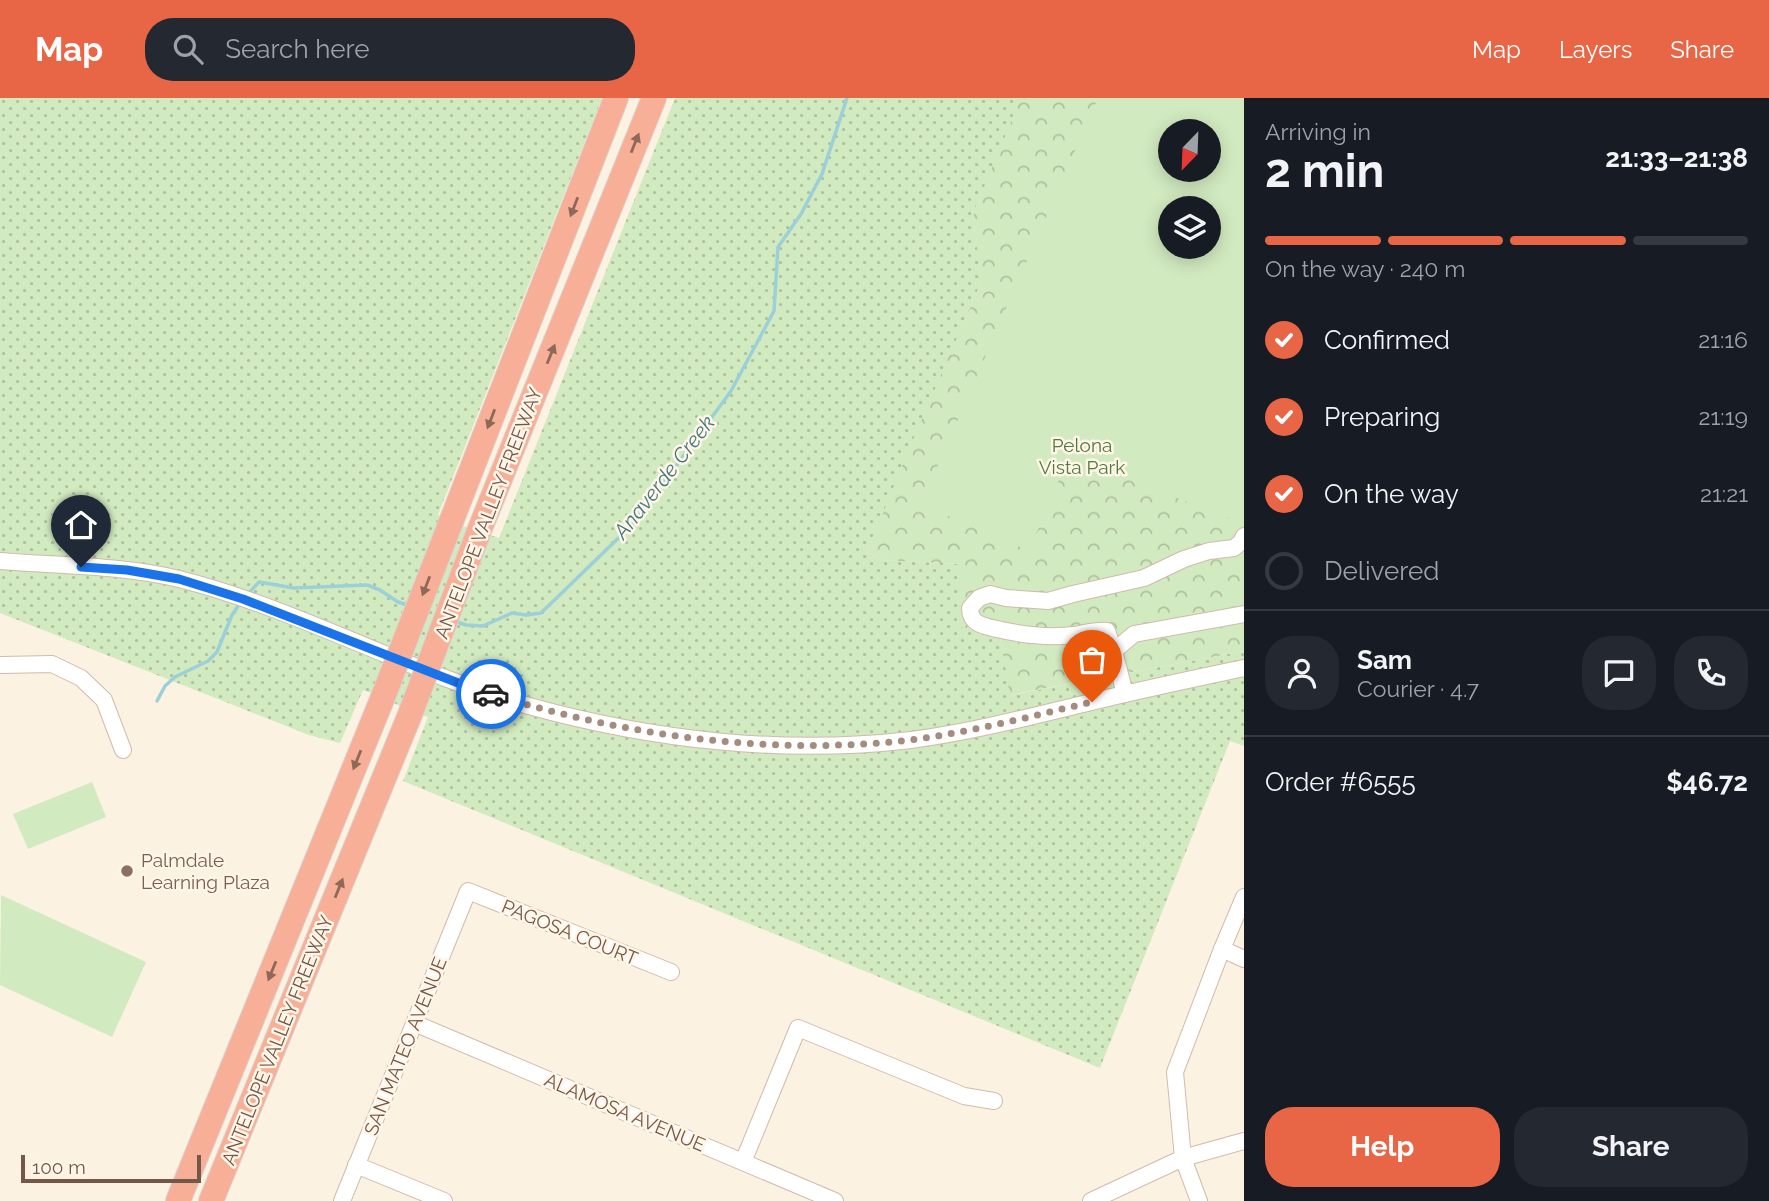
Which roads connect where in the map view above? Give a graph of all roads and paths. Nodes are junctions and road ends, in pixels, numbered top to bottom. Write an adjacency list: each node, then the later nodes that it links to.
1 (616, 98): 22 (highway, ANTELOPE VALLEY FREEWAY, one-way to 22, bridge)
2 (654, 98): 23 (highway, ANTELOPE VALLEY FREEWAY, one-way to 2, bridge)
3 (1244, 536): 6 (street)
4 (0, 561): 9 (street)
5 (1244, 614): 6 (street)
6 (1114, 651): 9 (street)
7 (1, 665): 10 (street)
8 (1244, 668): 9 (street)
9 (1125, 694)
10 (126, 745)
11 (468, 891): 15 (street, PAGOSA COURT); 16 (street, SAN MATEO AVENUE)
12 (1244, 897): 13 (street)
13 (1222, 949): 14 (street); 19 (street)
14 (1244, 959)
15 (671, 972)
16 (414, 1023): 20 (street, ALAMOSA AVENUE); 21 (street, SAN MATEO AVENUE)
17 (994, 1101): 20 (street)
18 (1244, 1141): 19 (street)
19 (1183, 1158): 27 (street); 28 (street)
20 (743, 1162): 26 (street, ALAMOSA AVENUE)
21 (356, 1164): 24 (street, SAN MATEO AVENUE); 25 (street)
22 (178, 1201)
23 (211, 1201)
24 (342, 1201)
25 (444, 1201)
26 (835, 1201)
27 (1091, 1201)
28 (1199, 1201)

